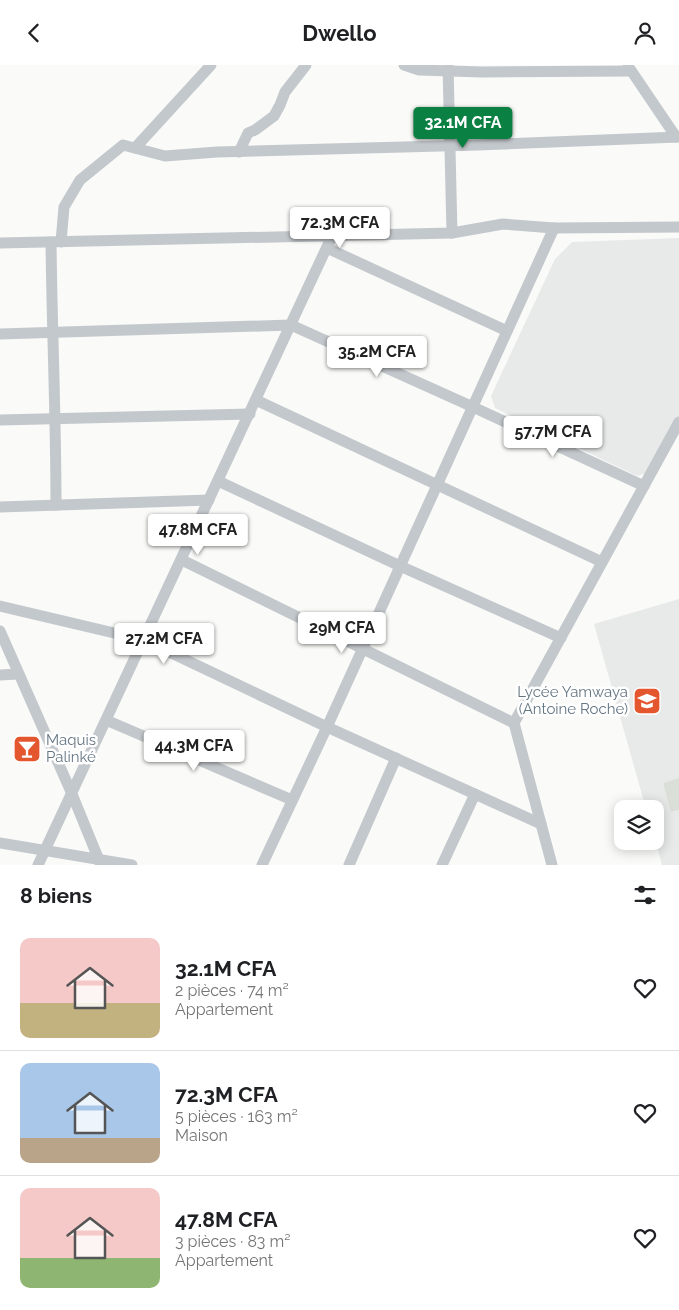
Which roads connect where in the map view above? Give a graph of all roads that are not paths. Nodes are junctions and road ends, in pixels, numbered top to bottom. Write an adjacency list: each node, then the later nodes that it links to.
1 (211, 65): 10 (street)
2 (306, 65): 11 (street)
3 (404, 65): 4 (street)
4 (448, 68): 7 (street); 9 (street)
5 (545, 68): 6 (street); 7 (street)
6 (629, 68): 8 (street)
7 (503, 69)
8 (677, 137): 9 (street)
9 (450, 145): 11 (street); 14 (street)
10 (135, 148): 11 (street); 16 (street)
11 (239, 151)
12 (679, 227): 13 (street)
13 (554, 228): 14 (street); 20 (street)
14 (452, 233): 15 (street)
15 (332, 236): 16 (street); 18 (street)
16 (56, 242): 17 (street); 21 (street)
17 (0, 243)
18 (327, 248): 19 (street); 20 (street)
19 (291, 325): 21 (street); 23 (street); 24 (street)
20 (507, 331): 24 (street)
21 (52, 333): 22 (street); 26 (street)
22 (0, 334)
23 (256, 400): 25 (street); 30 (street)
24 (473, 407): 30 (street); 31 (street)
25 (250, 414): 26 (street); 29 (street)
26 (56, 419): 27 (street); 33 (street)
27 (0, 420)
28 (679, 422): 31 (street)
29 (218, 481): 32 (street); 37 (street)
30 (438, 485): 36 (street); 37 (street)
31 (644, 486): 36 (street)
32 (209, 500): 33 (street); 35 (street)
33 (56, 505): 34 (street)
34 (0, 507)
35 (182, 560): 41 (street); 42 (street)
36 (602, 562): 40 (street)
37 (400, 566): 40 (street); 42 (street)
38 (0, 606): 41 (street)
39 (0, 631): 43 (street)
40 (561, 638): 46 (street)
41 (144, 641): 45 (street); 47 (street)
42 (362, 649): 46 (street); 47 (street)
43 (18, 674): 44 (street); 49 (street)
44 (0, 675)
45 (106, 720): 49 (street); 51 (street)
46 (514, 723): 52 (street)
47 (327, 727): 48 (street); 51 (street)
48 (396, 758): 50 (street); 59 (street)
49 (72, 794): 54 (street); 55 (street)
50 (475, 794): 52 (street); 60 (street)
51 (292, 800): 58 (street)
52 (541, 825): 61 (street)
53 (0, 843): 54 (street)
54 (45, 851): 55 (street); 56 (street)
55 (100, 862): 57 (street)
56 (38, 865)
57 (132, 865)
58 (262, 865)
59 (349, 865)
60 (442, 865)
61 (552, 865)

